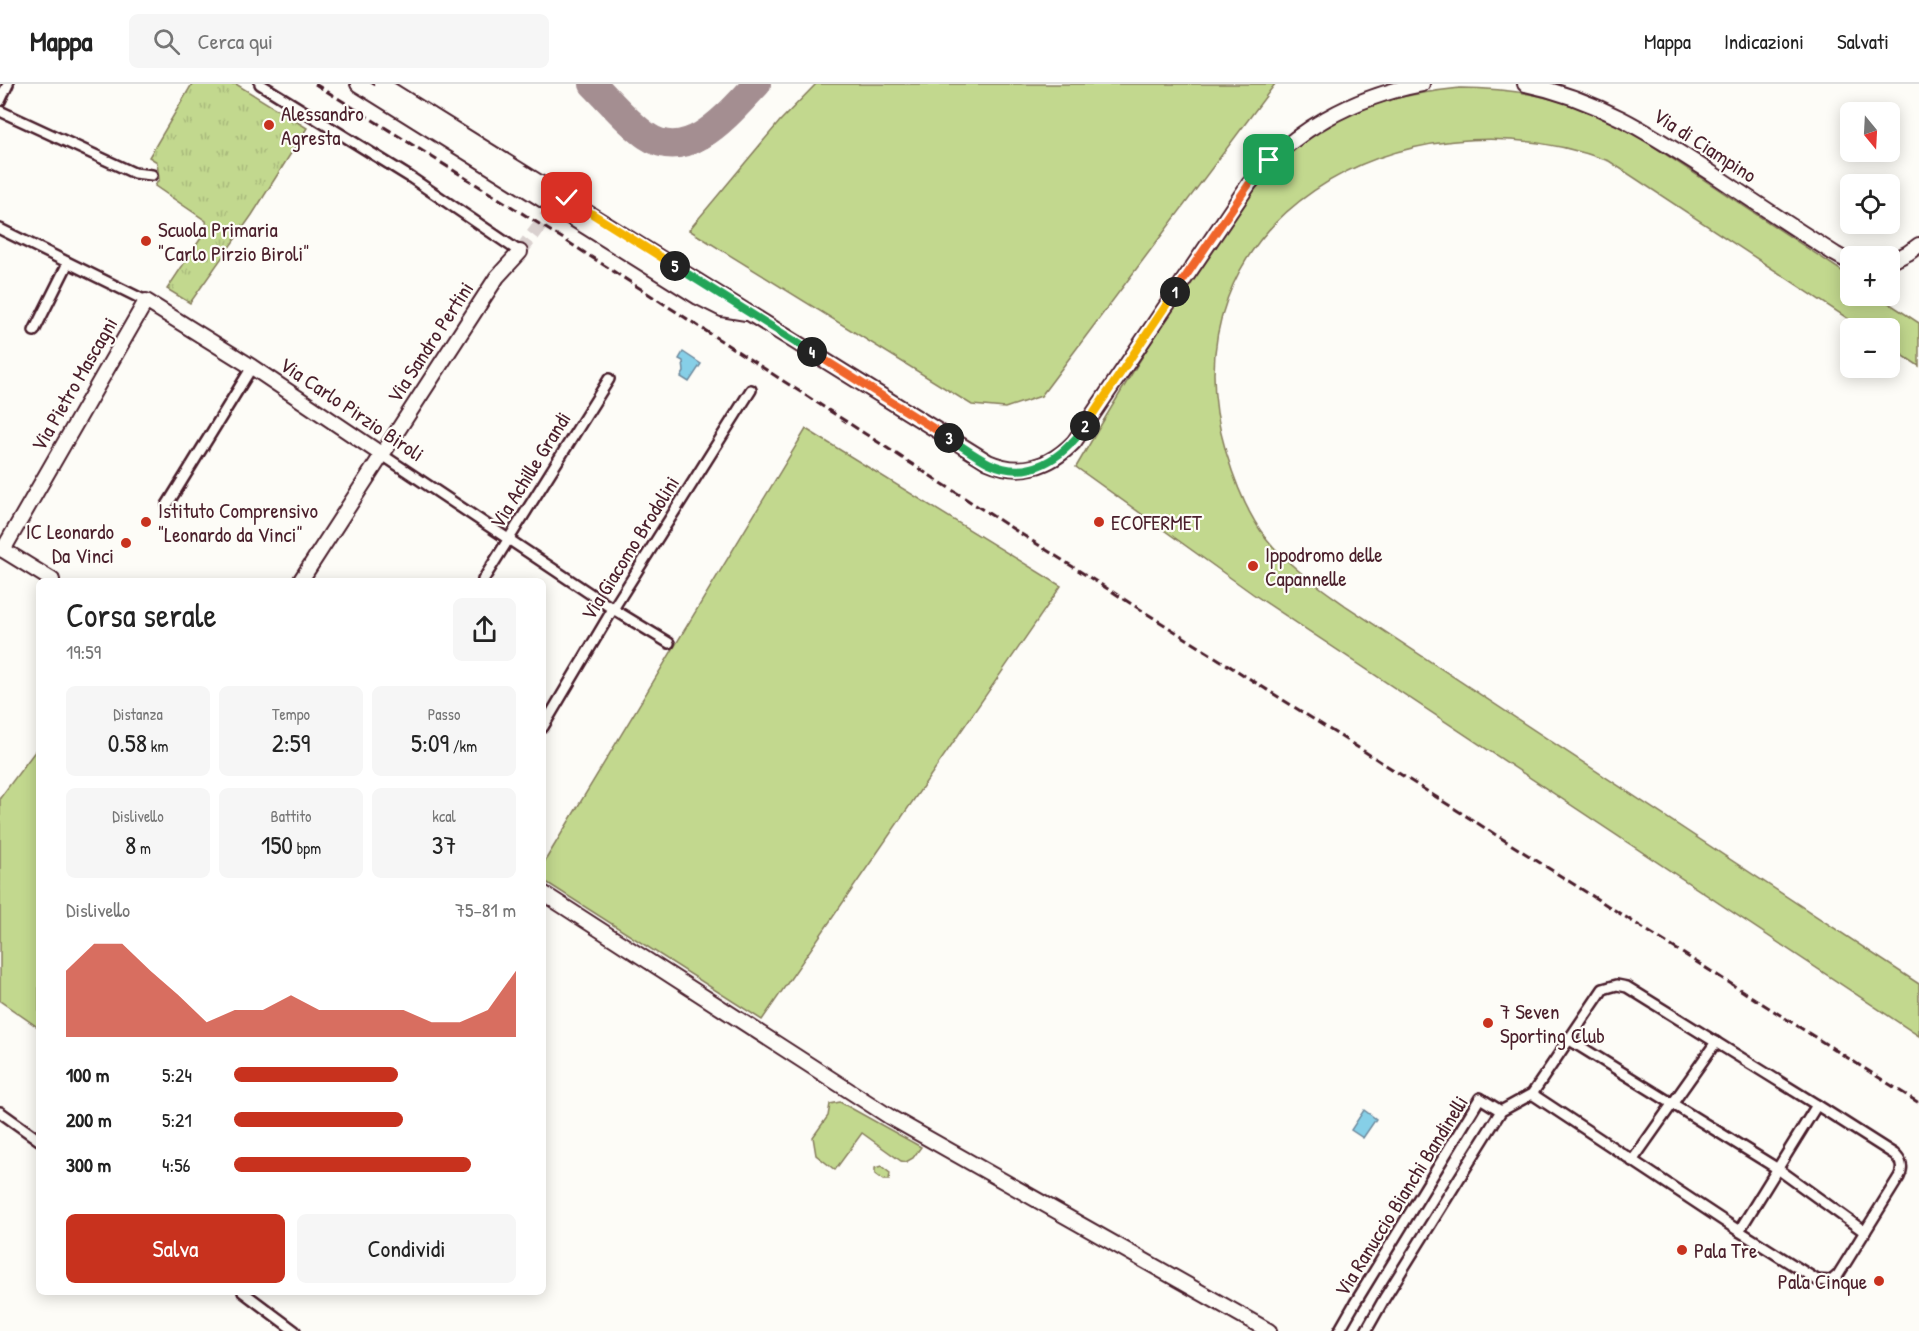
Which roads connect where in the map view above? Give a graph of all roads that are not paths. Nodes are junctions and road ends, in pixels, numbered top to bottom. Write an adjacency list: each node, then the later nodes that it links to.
1 (8, 84): 7 (street)
2 (260, 84): 12 (street)
3 (358, 84): 17 (street)
4 (381, 84): 17 (street)
5 (1422, 84): 17 (street)
6 (1525, 84): 13 (street, Via di Ciampino)
7 (0, 100)
8 (0, 111): 9 (street)
9 (152, 175)
10 (0, 229): 15 (street, Via Carlo Pirzio Biroli)
11 (1919, 245): 14 (street)
12 (520, 252): 22 (street, Via Sandro Pertini)
13 (1840, 257)
14 (1900, 258)
15 (68, 263): 16 (street, Via Carlo Pirzio Biroli); 18 (street)
16 (146, 301): 19 (street, Via Carlo Pirzio Biroli); 25 (street, Via Pietro Mascagni)
17 (751, 313)
18 (34, 331)
19 (252, 367): 22 (street, Via Carlo Pirzio Biroli); 23 (street)
20 (609, 379): 24 (street, Via Achille Grandi)
21 (751, 390): 29 (street, Via Giacomo Brodolini)
22 (381, 454): 24 (street, Via Carlo Pirzio Biroli); 27 (street, Via Sandro Pertini)
23 (166, 505)
24 (508, 539): 28 (street, Via Achille Grandi); 29 (street, Via Carlo Pirzio Biroli)
25 (1, 549): 26 (street)
26 (49, 578)
27 (302, 578)
28 (484, 578)
29 (612, 609): 30 (street, Via Carlo Pirzio Biroli); 31 (street, Via Giacomo Brodolini)
30 (669, 643)
31 (546, 722)
32 (546, 895): 47 (street)
33 (1568, 1039): 34 (street, Via Ranuccio Bianchi Bandinelli); 35 (street, Via Ranuccio Bianchi Bandinelli); 36 (street)
34 (1716, 1042): 36 (street); 37 (street, Via Ranuccio Bianchi Bandinelli)
35 (1532, 1094): 39 (street, Via Ranuccio Bianchi Bandinelli); 41 (street, Via Ranuccio Bianchi Bandinelli)
36 (1672, 1104): 41 (street); 42 (street)
37 (1817, 1106): 42 (street); 44 (street, Via Ranuccio Bianchi Bandinelli)
38 (0, 1112): 40 (street)
39 (1501, 1112): 48 (street, Via Ranuccio Bianchi Bandinelli); 49 (street, Via Ranuccio Bianchi Bandinelli)
40 (36, 1138)
41 (1632, 1161): 43 (street, Via Ranuccio Bianchi Bandinelli)
42 (1778, 1169): 43 (street); 44 (street)
43 (1739, 1231): 44 (street, Via Ranuccio Bianchi Bandinelli)
44 (1865, 1232)
45 (247, 1295): 46 (street)
46 (295, 1331)
47 (1269, 1331)
48 (1340, 1331)
49 (1366, 1331)

